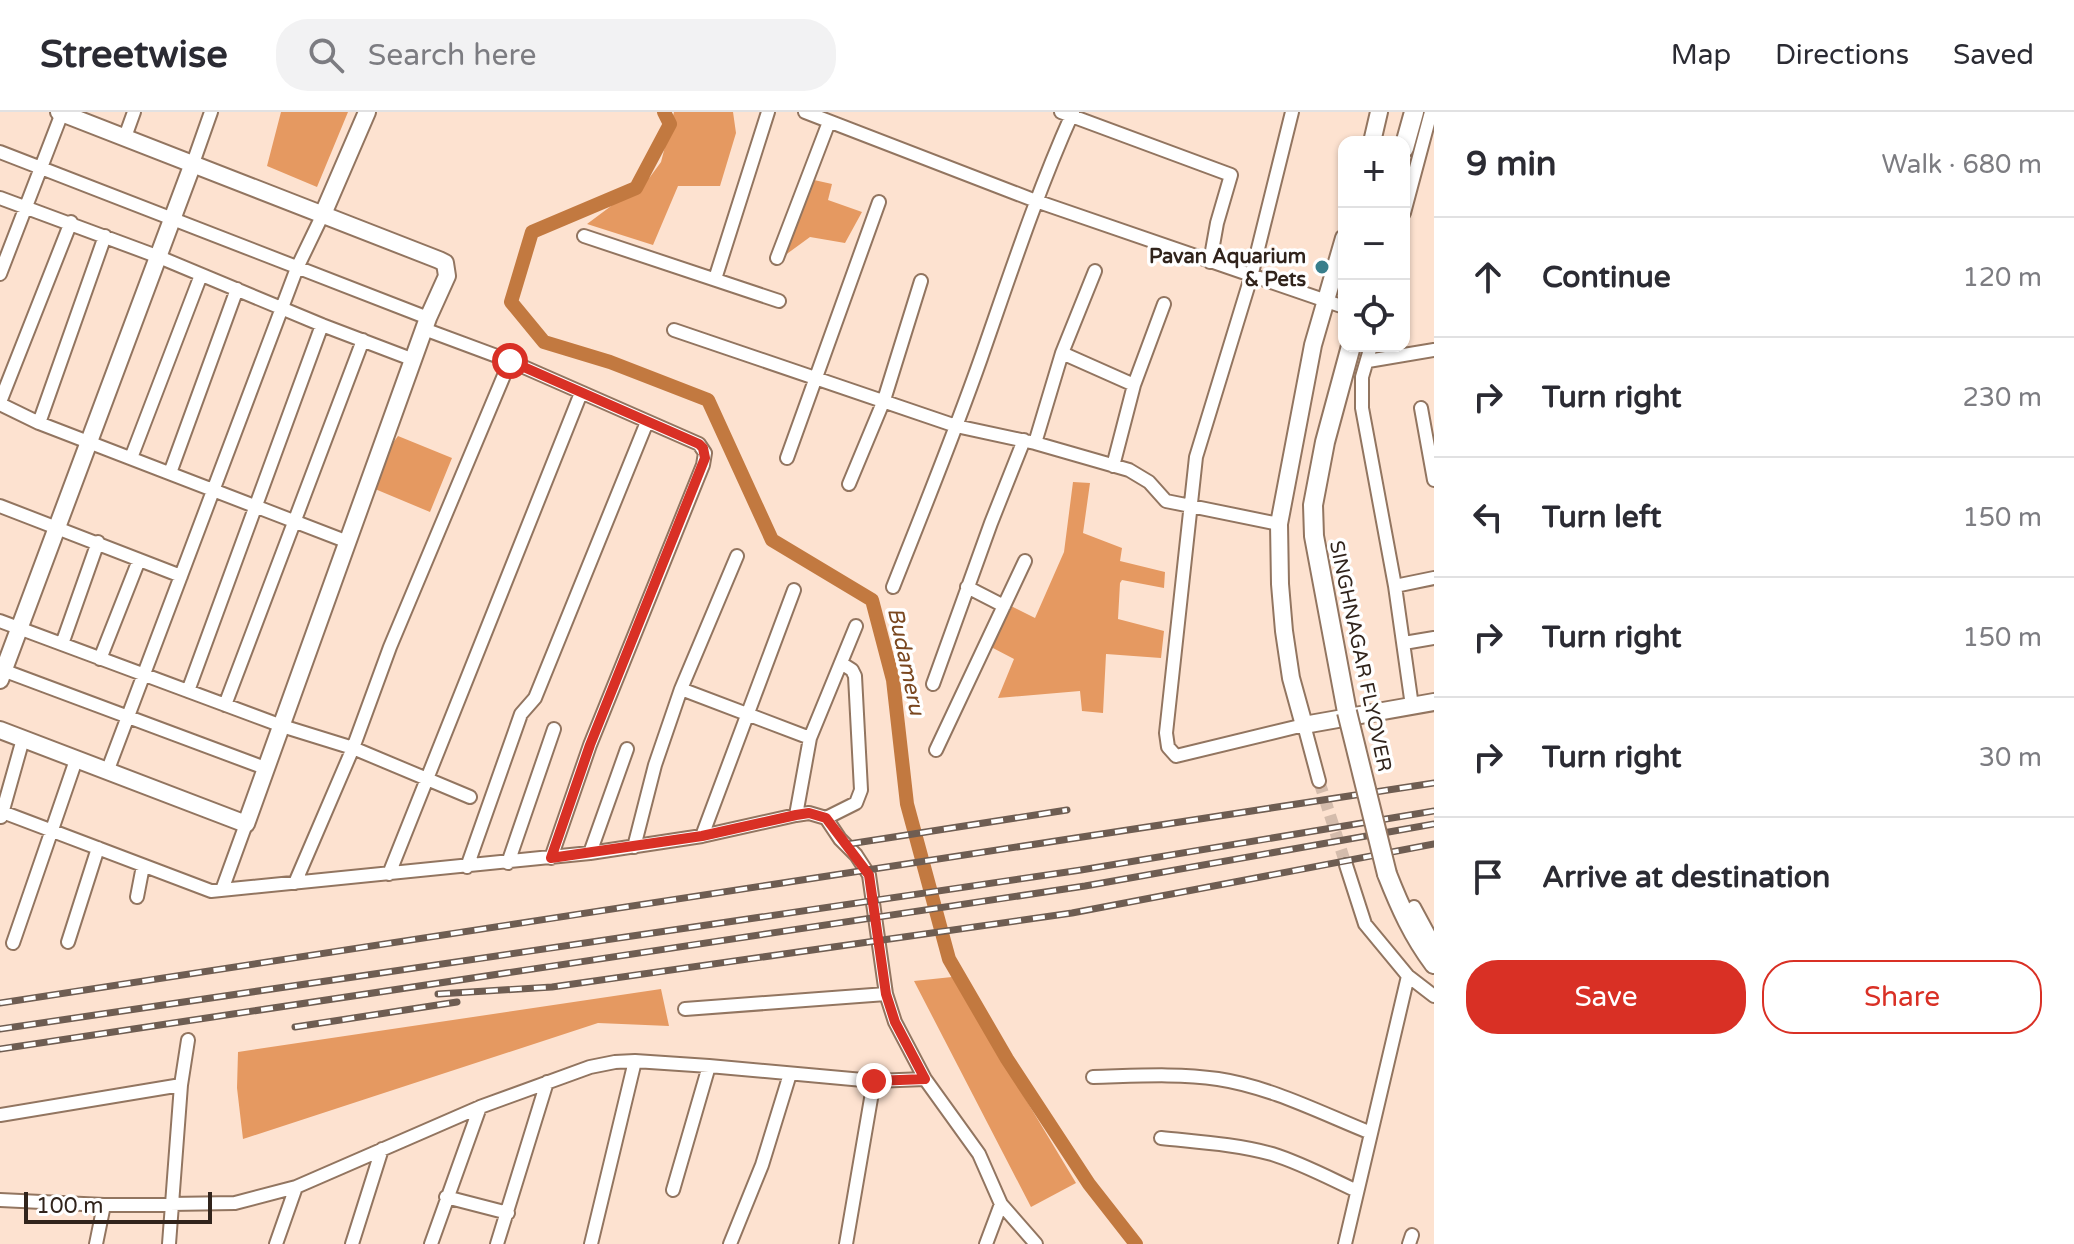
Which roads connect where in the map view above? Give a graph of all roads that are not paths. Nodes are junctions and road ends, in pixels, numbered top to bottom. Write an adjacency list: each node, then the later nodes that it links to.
1 (134, 112): 15 (street)
2 (211, 112): 17 (street)
3 (367, 112): 24 (street)
4 (768, 112): 38 (street)
5 (1292, 112): 37 (street)
6 (1379, 112): 13 (street)
7 (1414, 112): 14 (main road)
8 (1431, 112): 23 (street)
9 (60, 113): 15 (street); 18 (street)
10 (812, 113): 12 (street)
11 (1069, 113): 20 (street); 32 (street)
12 (829, 122): 20 (street); 30 (street)
13 (1373, 136)
14 (1407, 136)
15 (125, 137): 17 (street)
16 (0, 152): 18 (street)
17 (192, 166): 24 (street); 25 (street)
18 (42, 167): 22 (street); 25 (street)
19 (0, 198): 22 (street)
20 (1036, 201): 32 (street); 65 (street)
21 (879, 202): 57 (street)
22 (26, 208): 26 (street); 35 (street)
23 (1405, 208)
24 (323, 214): 33 (street); 46 (street)
25 (173, 219): 29 (street); 33 (street)
26 (71, 222): 27 (street); 61 (street)
27 (105, 236): 29 (street); 64 (street)
28 (584, 236): 38 (street)
29 (159, 257): 36 (street); 66 (street)
30 (777, 258)
31 (1338, 259): 41 (street)
32 (1210, 262): 37 (street)
33 (297, 268): 45 (street); 46 (street)
34 (1095, 271): 53 (street)
35 (0, 274)
36 (201, 275): 40 (street); 68 (street)
37 (1251, 277): 41 (street); 75 (street)
38 (715, 279): 42 (street)
39 (921, 281): 60 (street)
40 (237, 289): 45 (street); 71 (street)
41 (1326, 300): 44 (street); 79 (street)
42 (779, 301)
43 (1164, 304): 58 (street)
44 (1338, 305)
45 (282, 308): 47 (street); 74 (street)
46 (426, 324): 54 (street); 55 (street)
47 (322, 325): 49 (street); 76 (street)
48 (674, 330): 57 (street)
49 (363, 340): 54 (street); 78 (street)
50 (1434, 350): 56 (street)
51 (1349, 352): 148 (main road, SINGHNAGAR FLYOVER, bridge)
52 (1370, 352): 56 (street)
53 (1062, 353): 58 (street); 67 (street)
54 (414, 360): 82 (street)
55 (510, 361): 59 (street); 117 (street)
56 (1368, 361): 88 (street)
57 (816, 377): 60 (street); 69 (street)
58 (1134, 385): 70 (street)
59 (581, 393): 63 (street); 123 (street)
60 (884, 400): 65 (street); 73 (street)
61 (0, 403): 64 (street)
62 (1421, 408): 72 (street)
63 (647, 422): 135 (street); 139 (street)
64 (39, 423): 66 (street)
65 (956, 426): 67 (street); 89 (street)
66 (88, 442): 68 (street); 80 (street)
67 (1030, 442): 70 (street); 90 (street)
68 (131, 458): 71 (street)
69 (787, 458)
70 (1113, 466): 75 (street)
71 (170, 473): 74 (street)
72 (1434, 477)
73 (849, 484)
74 (213, 490): 76 (street); 86 (street)
75 (1190, 506): 79 (street); 111 (street)
76 (256, 508): 78 (street); 105 (street)
77 (2, 511): 80 (street)
78 (295, 522): 82 (street); 107 (street)
79 (1279, 524): 111 (street)
80 (57, 528): 81 (street); 95 (street)
81 (98, 542): 84 (street); 98 (street)
82 (348, 542): 112 (street)
83 (737, 556): 104 (street)
84 (139, 560): 86 (street); 99 (street)
85 (1025, 561): 92 (street)
86 (181, 576): 102 (street)
87 (1434, 578): 88 (street)
88 (1395, 586): 97 (street)
89 (893, 587)
90 (967, 587): 92 (street); 103 (street)
91 (794, 590): 109 (street)
92 (1004, 606): 119 (street)
93 (0, 621): 95 (street)
94 (856, 626): 100 (street)
95 (20, 628): 98 (street); 101 (street)
96 (1434, 638): 97 (street)
97 (1404, 643): 108 (street)
98 (62, 644): 99 (street)
99 (100, 659): 102 (street)
100 (841, 663): 115 (street); 128 (street)
101 (1, 673): 110 (street)
102 (144, 675): 105 (street); 110 (street)
103 (933, 684)
104 (681, 689): 109 (street); 132 (street)
105 (188, 691): 107 (street)
106 (1434, 702): 108 (street)
107 (225, 705): 112 (street)
108 (1412, 706): 111 (street)
109 (747, 714): 115 (street); 131 (street)
110 (127, 717): 121 (street); 122 (street)
111 (1304, 725): 124 (street)
112 (282, 726): 117 (street); 121 (street)
113 (554, 729): 136 (street)
114 (0, 730): 116 (street)
115 (810, 738): 127 (street)
116 (23, 739): 120 (street); 126 (street)
117 (353, 748): 123 (street); 141 (street)
118 (627, 749): 134 (street)
119 (936, 750)
120 (76, 760): 122 (street); 130 (street)
121 (265, 768): 129 (street)
122 (107, 772): 129 (street)
123 (428, 779): 125 (street); 140 (street)
124 (1319, 781)
125 (470, 797)
126 (1, 814): 130 (street)
127 (796, 815): 128 (street); 131 (street)
128 (826, 818): 152 (street)
129 (246, 824): 142 (street)
130 (53, 829): 133 (street); 146 (street)
131 (702, 836): 132 (street)
132 (634, 847): 134 (street)
133 (98, 848): 138 (street); 145 (street)
134 (590, 853): 135 (street)
135 (551, 858): 136 (street)
136 (508, 863): 139 (street)
137 (1346, 865): 150 (street)
138 (143, 866): 142 (street); 143 (street)
139 (467, 867): 140 (street)
140 (389, 874): 141 (street)
141 (295, 883): 142 (street)
142 (222, 890)
143 (137, 897)
144 (1414, 907): 147 (street)
145 (68, 942)
146 (13, 943)
147 (1434, 944)
148 (1434, 964)
149 (1434, 971): 151 (street)
150 (1408, 976): 151 (street); 166 (street)
151 (1422, 988): 153 (street)
152 (886, 994): 154 (street); 160 (street)
153 (1434, 996)
154 (685, 1009)
155 (188, 1040): 163 (street)
156 (635, 1061): 157 (street); 162 (street); 184 (street)
157 (709, 1066): 158 (street); 170 (street)
158 (790, 1074): 161 (street); 185 (street)
159 (1093, 1077): 166 (street)
160 (925, 1079): 161 (street); 174 (street)
161 (874, 1081): 186 (street)
162 (547, 1082): 164 (street); 177 (street)
163 (181, 1085): 165 (street); 176 (street)
164 (480, 1107): 168 (street); 172 (street)
165 (0, 1115)
166 (1371, 1133): 171 (street)
167 (1161, 1138): 171 (street)
168 (382, 1149): 169 (street); 181 (street)
169 (296, 1187): 176 (street); 180 (street)
170 (673, 1190)
171 (1357, 1191): 189 (street)
172 (446, 1197): 177 (street); 182 (street)
173 (0, 1200): 175 (street)
174 (1001, 1204): 187 (street); 188 (street)
175 (104, 1205): 176 (street); 178 (street)
176 (171, 1205): 179 (street)
177 (508, 1213): 183 (street)
178 (96, 1244)
179 (169, 1244)
180 (276, 1244)
181 (352, 1244)
182 (431, 1244)
183 (497, 1244)
184 (591, 1244)
185 (730, 1244)
186 (846, 1244)
187 (986, 1244)
188 (1036, 1244)
189 (1345, 1244)

